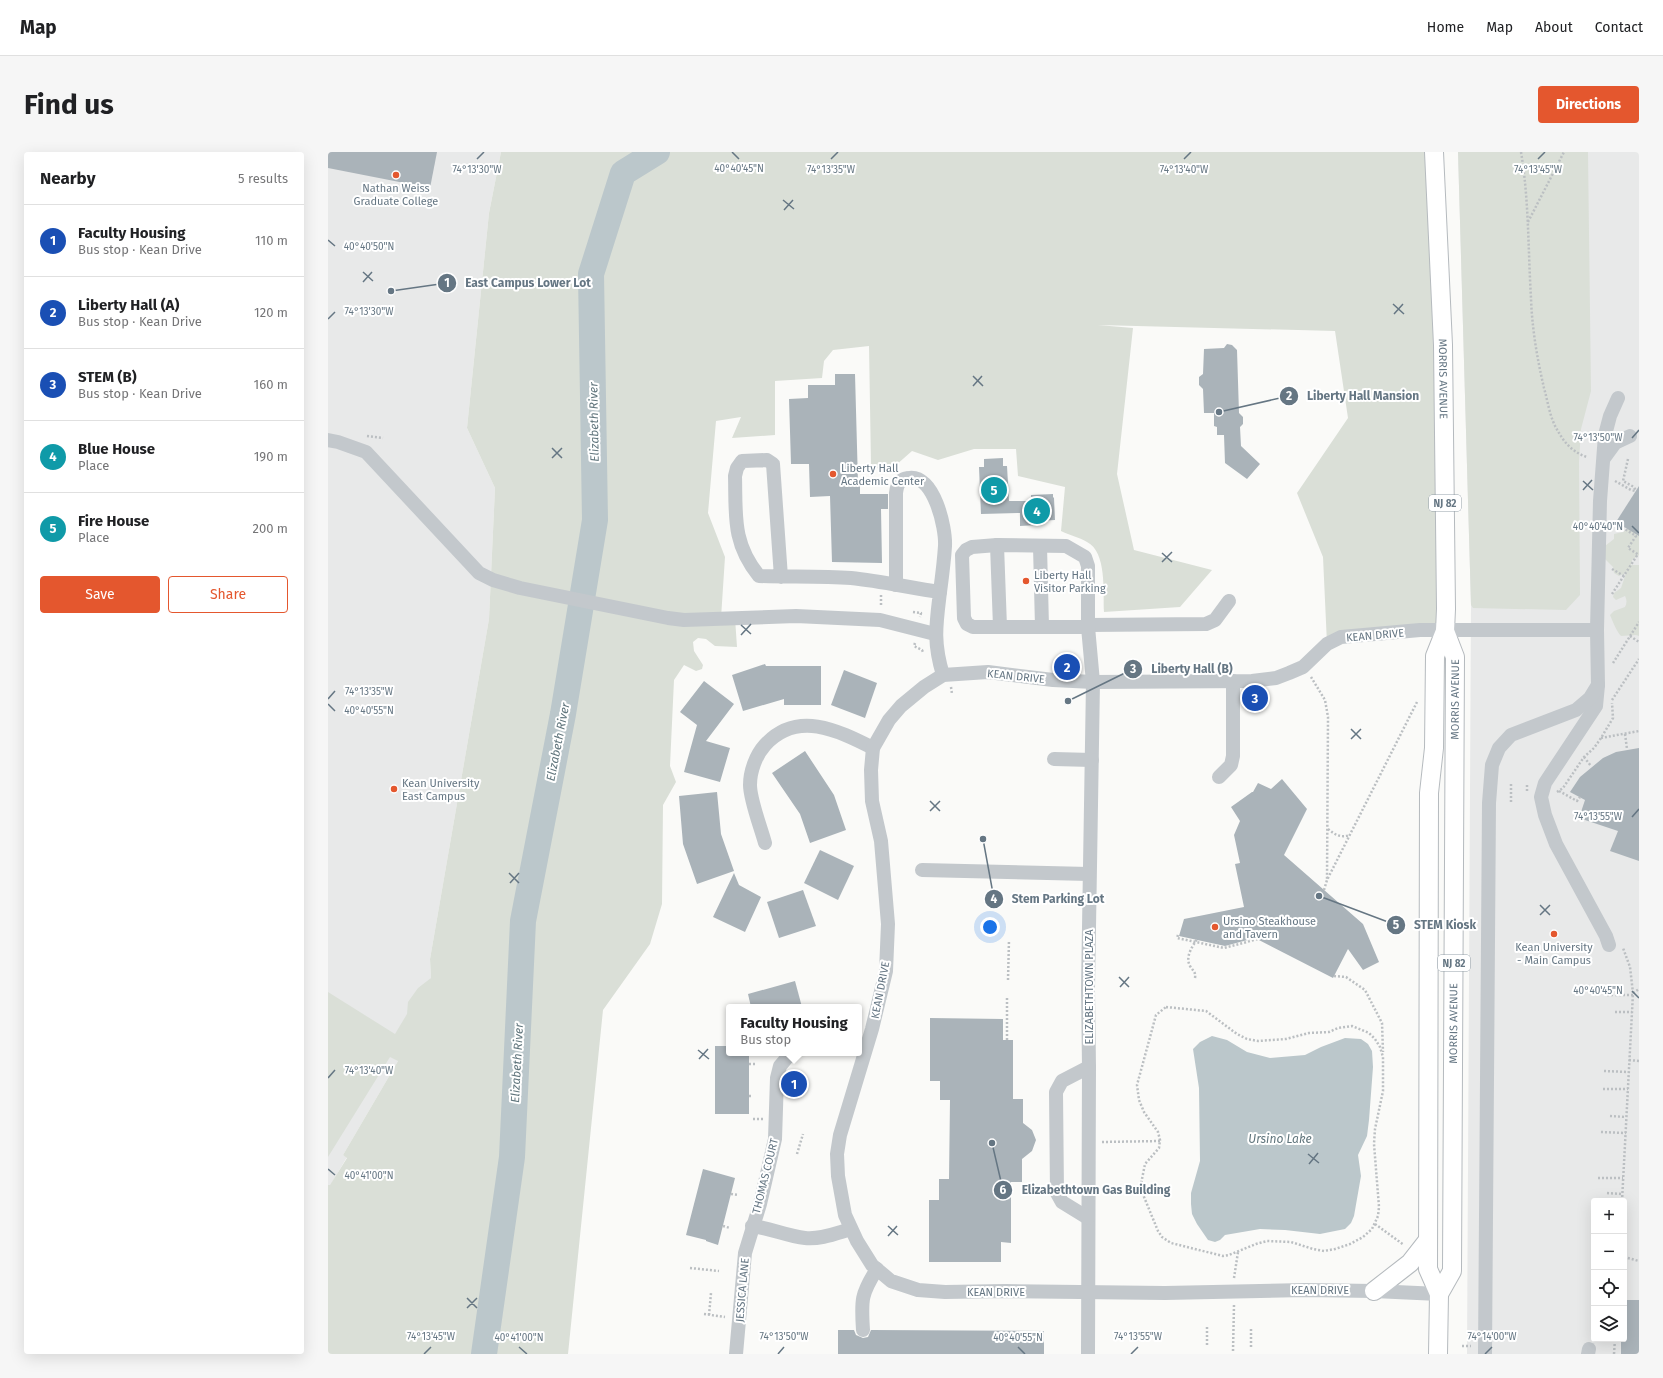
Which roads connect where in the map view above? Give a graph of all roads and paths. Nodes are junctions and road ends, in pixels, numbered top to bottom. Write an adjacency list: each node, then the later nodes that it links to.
1 (1434, 152): 32 (main road, MORRIS AVENUE / NJ 82)
2 (1521, 152): 4 (path)
3 (1564, 152): 4 (path)
4 (1528, 223): 10 (path)
5 (1618, 398): 11 (street)
6 (367, 436): 8 (path)
7 (1630, 436): 11 (street)
8 (383, 438)
9 (328, 440): 33 (street)
10 (1587, 457)
11 (1604, 458): 31 (street)
12 (1628, 459): 13 (path)
13 (1612, 479)
14 (1610, 520): 17 (path)
15 (997, 546): 16 (street, ELIZABETHTOWN PLAZA); 29 (street); 29 (street, ELIZABETHTOWN PLAZA)
16 (1040, 546): 28 (street, ELIZABETHTOWN PLAZA); 30 (street)
17 (1639, 554): 21 (path)
18 (1611, 563): 19 (path)
19 (1611, 568): 20 (path); 21 (path)
20 (1611, 575)
21 (1624, 576): 24 (path)
22 (781, 577): 22 (street); 23 (street)
23 (896, 586): 25 (street); 25 (street)
24 (1611, 588)
25 (940, 592): 33 (street)
26 (1229, 601): 28 (street)
27 (1639, 622): 34 (path)
28 (1088, 626): 30 (street); 45 (street, ELIZABETHTOWN PLAZA)
29 (1000, 627): 30 (street)
30 (1042, 627)
31 (1597, 630): 32 (street, KEAN DRIVE); 46 (street)
32 (1445, 631): 44 (street, KEAN DRIVE); 123 (main road, MORRIS AVENUE / NJ 82); 135 (main road, MORRIS AVENUE / NJ 82)
33 (935, 634): 42 (street)
34 (1630, 636): 36 (path); 40 (path)
35 (916, 642): 38 (path)
36 (1639, 642)
37 (1612, 655): 40 (path)
38 (924, 658)
39 (1639, 659): 49 (path)
40 (1613, 663): 41 (path)
41 (1613, 670)
42 (943, 675): 45 (street, KEAN DRIVE); 53 (street, KEAN DRIVE)
43 (1311, 676): 65 (path)
44 (1233, 681): 45 (street, KEAN DRIVE); 59 (street)
45 (1093, 682): 57 (street, ELIZABETHTOWN PLAZA)
46 (1598, 685): 76 (street); 151 (street)
47 (1613, 692): 49 (path)
48 (1419, 698): 66 (path)
49 (1612, 700): 52 (path)
50 (1639, 732): 51 (path)
51 (1625, 734): 52 (path); 54 (path)
52 (1601, 738): 55 (path)
53 (873, 748): 67 (street); 87 (street, KEAN DRIVE)
54 (1627, 749)
55 (1584, 757): 58 (path); 61 (path)
56 (1054, 759): 57 (street)
57 (1092, 760): 69 (street, ELIZABETHTOWN PLAZA)
58 (1591, 766)
59 (1219, 776)
60 (1511, 784): 64 (path)
61 (1559, 791): 62 (path); 63 (path)
62 (1554, 797)
63 (1580, 797)
64 (1511, 803)
65 (1327, 828): 66 (path); 70 (path)
66 (1350, 834): 70 (path)
67 (765, 844)
68 (922, 870): 69 (street)
69 (1089, 874): 95 (street, ELIZABETHTOWN PLAZA)
70 (1327, 880): 71 (path)
71 (1324, 890)
72 (1178, 934): 75 (path)
73 (1258, 939): 75 (path)
74 (1009, 940): 79 (path)
75 (1196, 941): 78 (path)
76 (1616, 946): 81 (path)
77 (1334, 976): 90 (path)
78 (1195, 978)
79 (1008, 980)
80 (1639, 989): 81 (path)
81 (1633, 994): 82 (path); 85 (path)
82 (1607, 995)
83 (1008, 998): 86 (path)
84 (1615, 1012): 85 (path)
85 (1632, 1012): 91 (path)
86 (1008, 1040)
87 (864, 1042)
88 (788, 1056): 120 (street, THOMAS COURT)
89 (860, 1056): 122 (street, KEAN DRIVE)
90 (1383, 1057): 107 (path); 118 (path)
91 (1629, 1060): 92 (path); 97 (path)
92 (1639, 1061)
93 (749, 1064): 94 (path)
94 (757, 1064)
95 (1089, 1067): 117 (street, ELIZABETHTOWN PLAZA); 117 (street)
96 (1604, 1071): 97 (path)
97 (1628, 1072): 99 (path)
98 (1603, 1089): 99 (path)
99 (1628, 1089): 103 (path)
100 (749, 1096): 101 (path)
101 (754, 1096)
102 (1610, 1116): 103 (path)
103 (1626, 1117): 105 (path)
104 (1601, 1132): 105 (path)
105 (1626, 1133): 111 (path)
106 (803, 1134): 109 (path)
107 (1160, 1142): 108 (path); 125 (path)
108 (1098, 1143)
109 (797, 1154)
110 (1598, 1178): 111 (path)
111 (1623, 1178): 114 (path)
112 (731, 1194): 115 (path)
113 (1607, 1194): 114 (path)
114 (1622, 1194): 116 (path)
115 (738, 1195)
116 (1622, 1198)
117 (1088, 1218): 133 (street, ELIZABETHTOWN PLAZA)
118 (1375, 1224): 124 (path); 125 (path)
119 (723, 1226): 121 (path)
120 (752, 1226): 122 (street, THOMAS COURT); 148 (street, JESSICA LANE)
121 (730, 1228)
122 (851, 1229): 129 (street, KEAN DRIVE)
123 (1428, 1240): 131 (main road); 135 (main road, MORRIS AVENUE / NJ 82)
124 (1410, 1249)
125 (1238, 1251): 132 (path)
126 (1627, 1258): 127 (path)
127 (1639, 1261)
128 (690, 1268): 130 (path)
129 (877, 1269): 133 (street, KEAN DRIVE); 141 (street)
130 (719, 1271)
131 (1374, 1290): 132 (street, KEAN DRIVE); 135 (street, KEAN DRIVE)
132 (1234, 1291): 133 (street, KEAN DRIVE); 147 (path)
133 (1088, 1292): 149 (street, ELIZABETHTOWN PLAZA)
134 (711, 1293): 137 (path)
135 (1439, 1294): 150 (main road, MORRIS AVENUE / NJ 82)
136 (704, 1314): 137 (path)
137 (709, 1315): 138 (path)
138 (728, 1317)
139 (1207, 1326): 143 (path)
140 (1251, 1327): 145 (path)
141 (863, 1330)
142 (1615, 1342): 152 (path)
143 (1207, 1345)
144 (1462, 1346): 146 (path)
145 (1251, 1347)
146 (1471, 1350)
147 (1233, 1351)
148 (736, 1354)
149 (1088, 1354)
150 (1438, 1354)
151 (1485, 1354)
152 (1614, 1354)

